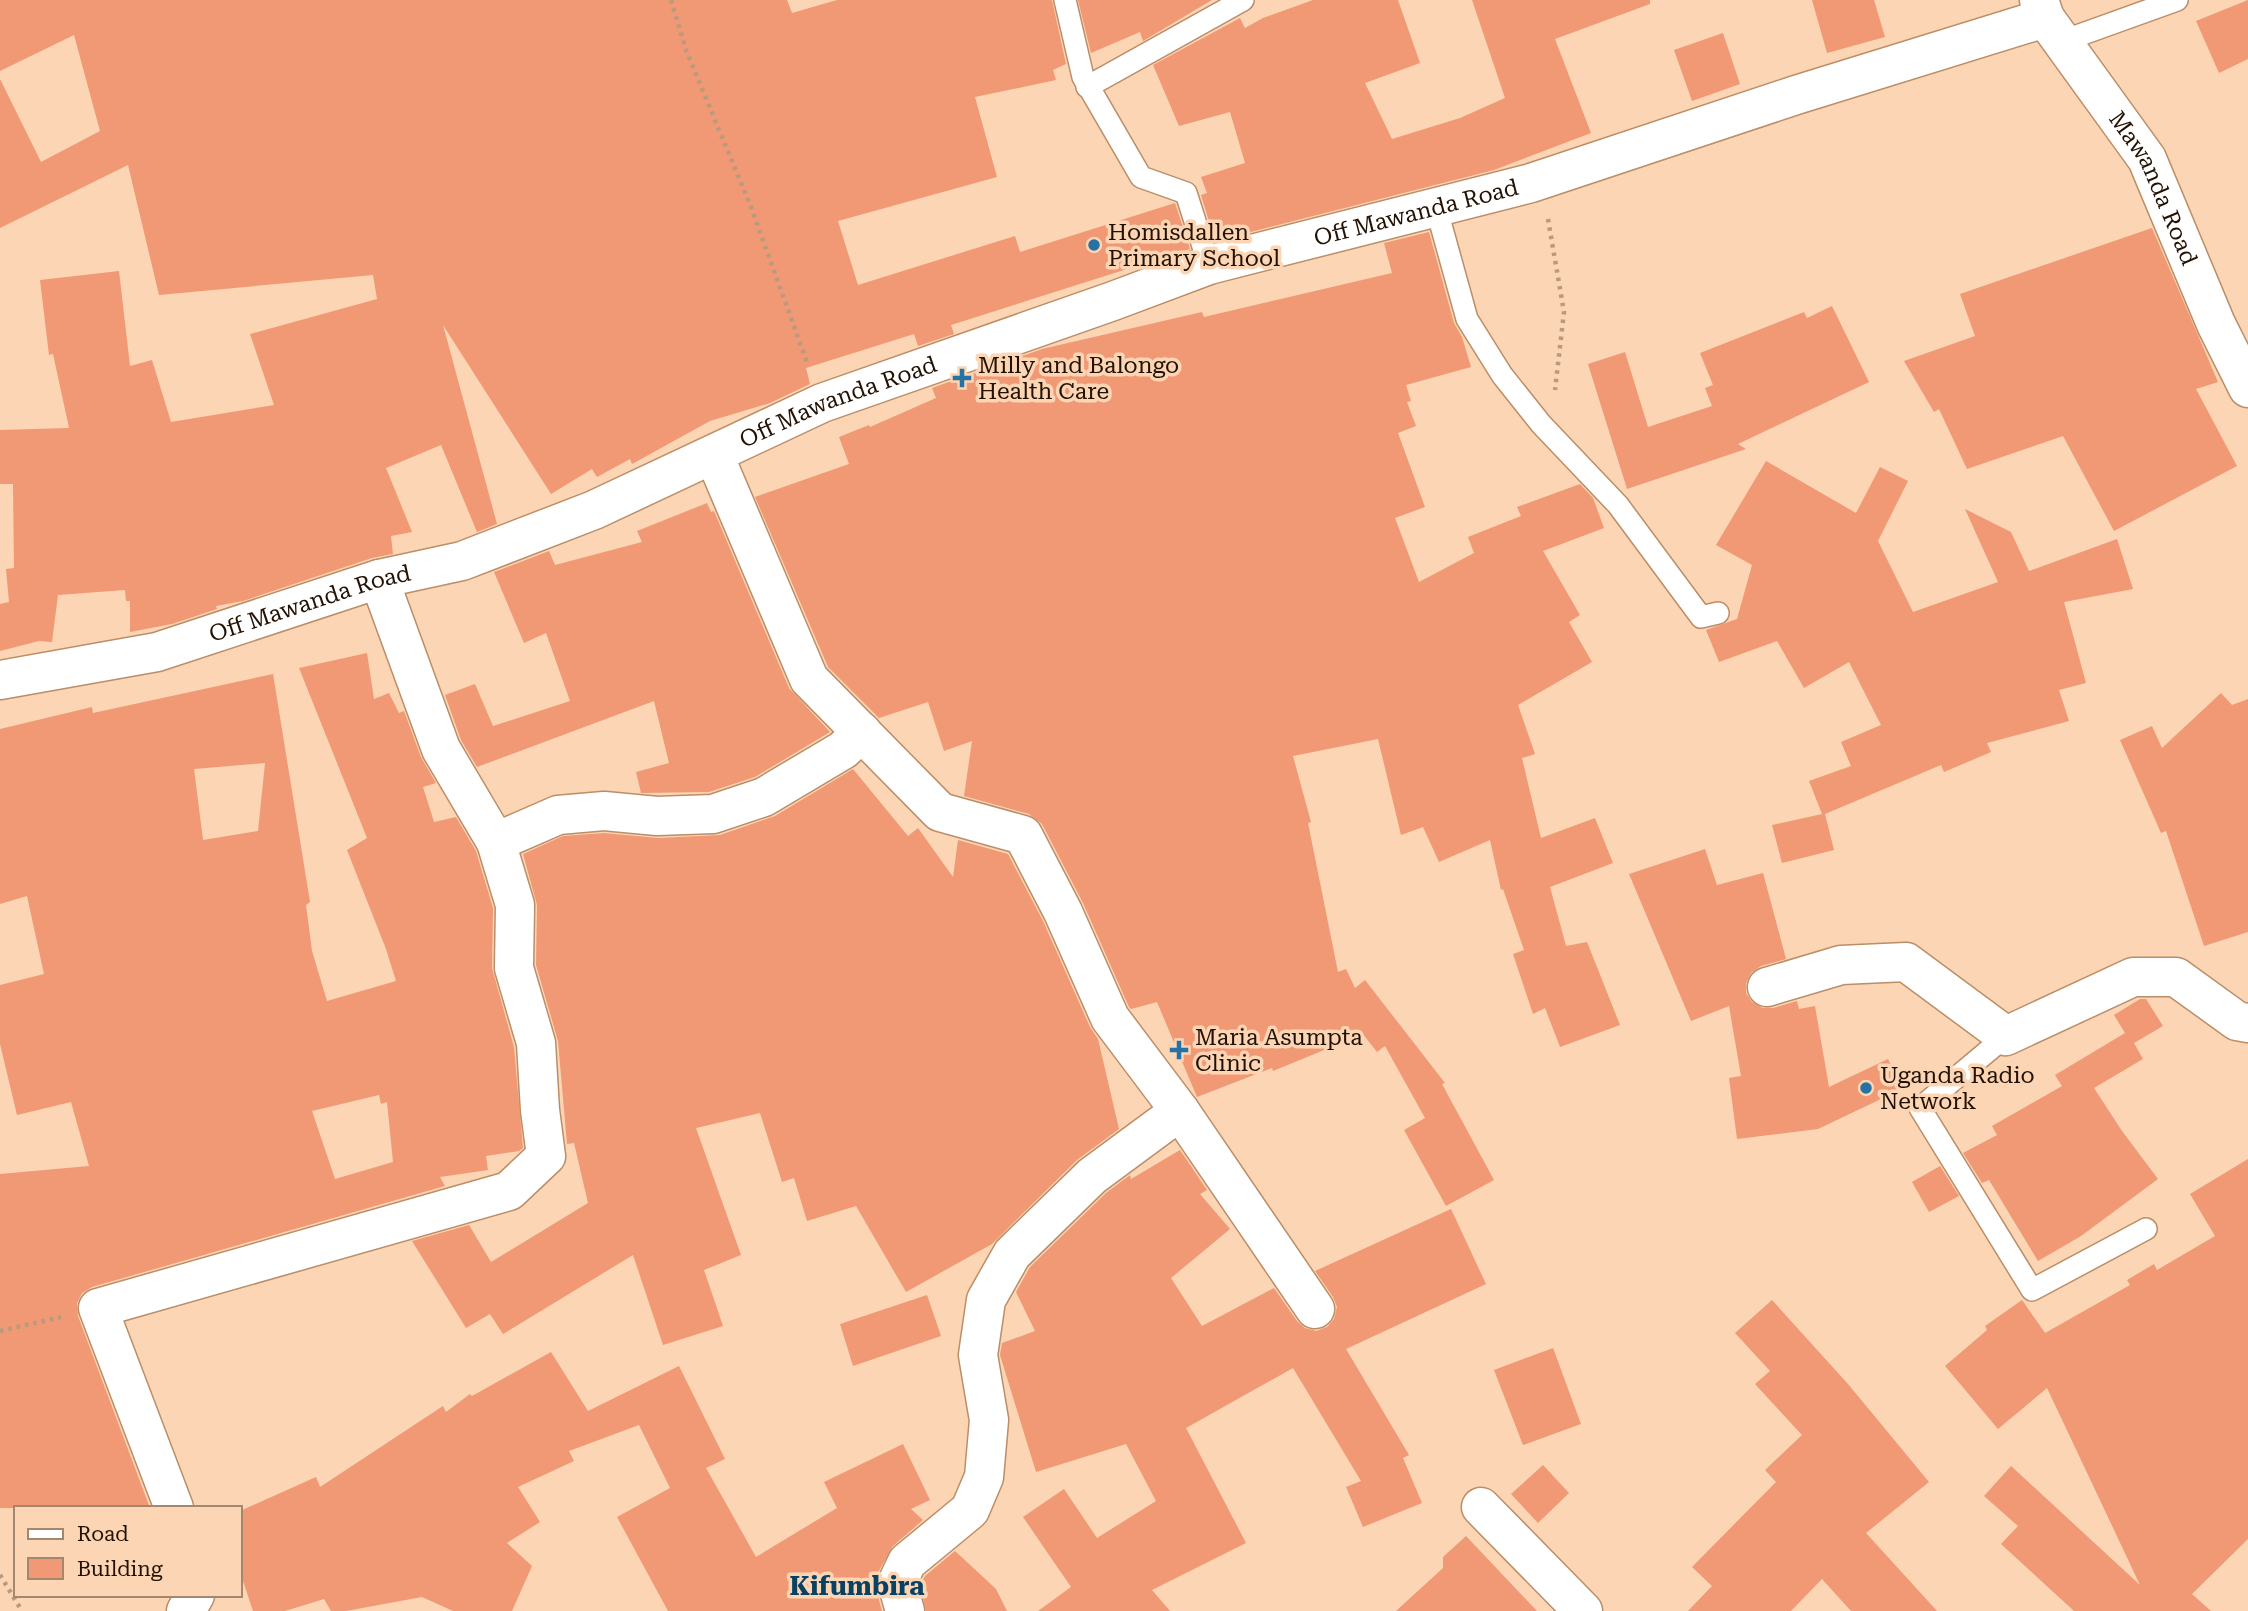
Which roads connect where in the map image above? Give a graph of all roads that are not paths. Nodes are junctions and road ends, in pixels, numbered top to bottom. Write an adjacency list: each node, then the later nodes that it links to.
1 (1065, 0): 5 (lane)
2 (1243, 0): 5 (lane)
3 (2177, 0): 4 (lane)
4 (2049, 20): 6 (street, Off Mawanda Road); 8 (street, Mawanda Road)
5 (1087, 87): 7 (lane)
6 (1436, 207): 7 (street, Off Mawanda Road); 11 (lane)
7 (1209, 265): 9 (street, Off Mawanda Road)
8 (2248, 387)
9 (714, 455): 10 (street, Off Mawanda Road); 13 (street)
10 (379, 579): 12 (street, Off Mawanda Road); 14 (street)
11 (1718, 614)
12 (0, 680)
13 (862, 732): 14 (street); 18 (street)
14 (496, 842): 21 (street)
15 (1768, 987): 17 (street)
16 (2248, 1023): 17 (street)
17 (2006, 1036): 19 (lane)
18 (1180, 1111): 20 (street); 23 (street)
19 (2146, 1229)
20 (1315, 1309)
21 (173, 1506)
22 (1481, 1507): 24 (street)
23 (905, 1611)
24 (1583, 1611)

